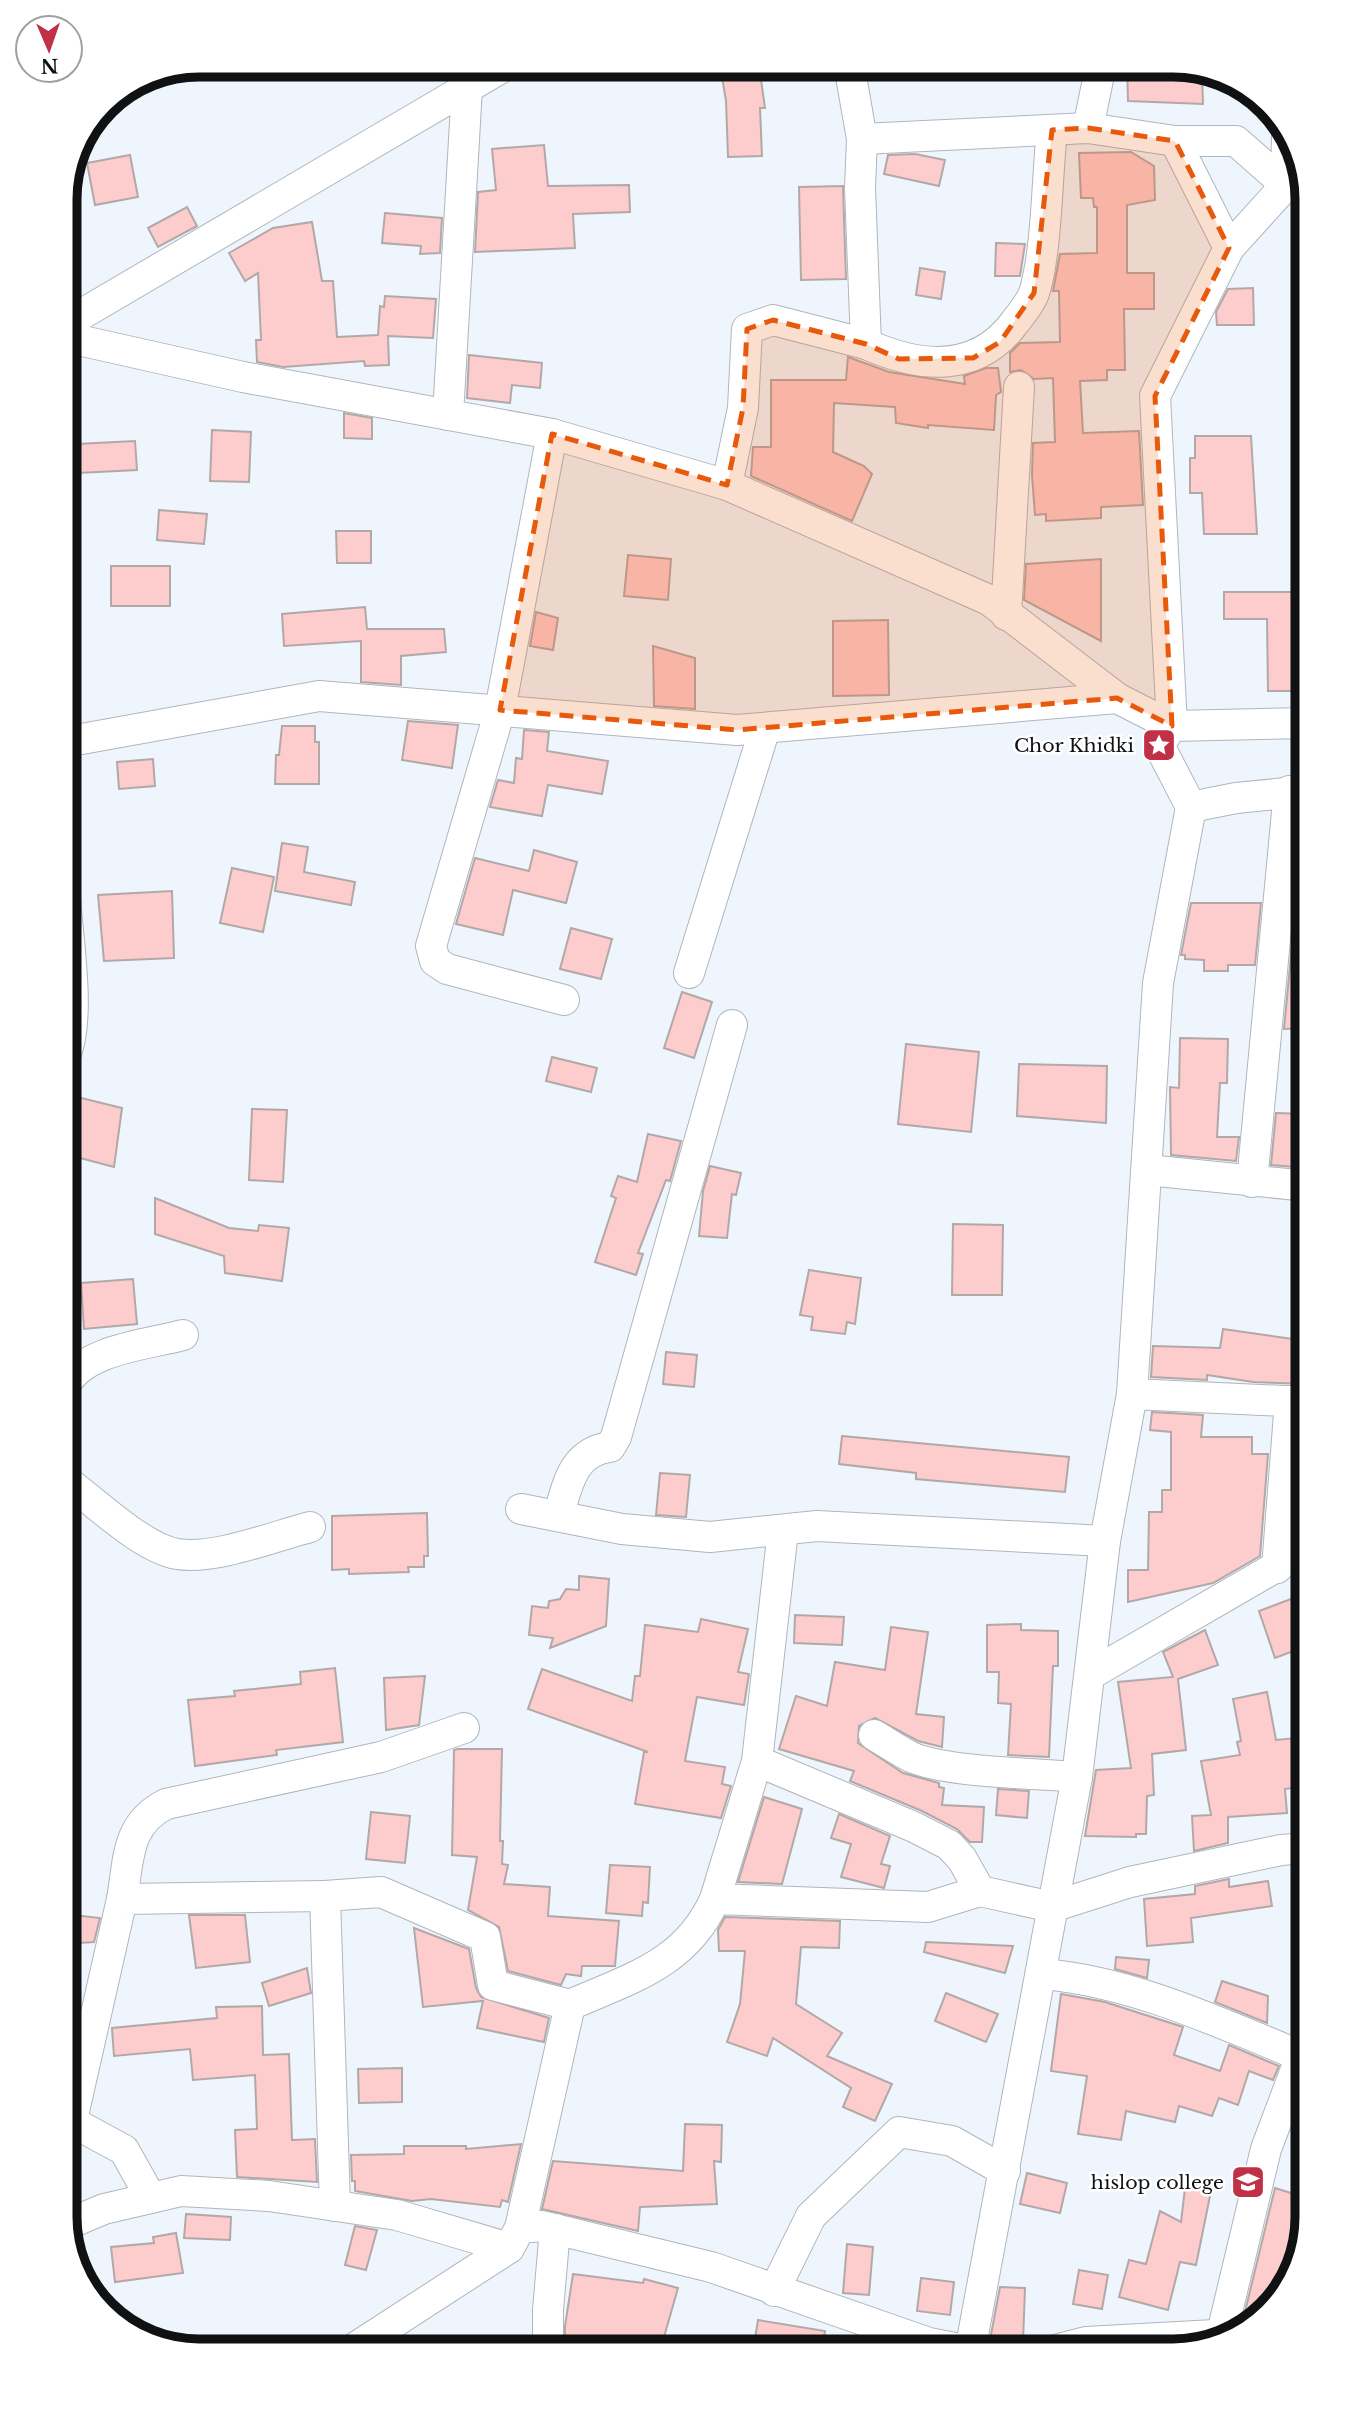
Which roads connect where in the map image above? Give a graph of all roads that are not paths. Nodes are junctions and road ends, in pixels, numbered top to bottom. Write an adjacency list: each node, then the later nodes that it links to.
1 (486, 77): 4 (street)
2 (851, 77): 7 (street)
3 (1099, 77): 5 (street)
4 (467, 88): 12 (street); 16 (street)
5 (1088, 128): 6 (street); 8 (street)
6 (1052, 130): 7 (street); 14 (street)
7 (862, 139): 14 (street)
8 (1175, 141): 9 (street); 11 (street)
9 (1294, 181)
10 (1294, 183): 11 (street)
11 (1230, 248): 23 (street)
12 (77, 317)
13 (77, 340): 16 (street)
14 (866, 344): 18 (street)
15 (1020, 387): 19 (street)
16 (448, 415): 17 (street)
17 (552, 435): 18 (street); 21 (street)
18 (727, 485): 19 (street)
19 (1006, 615): 20 (street)
20 (1117, 698): 23 (street); 24 (street)
21 (500, 710): 24 (street); 25 (street); 30 (street)
22 (1295, 723): 23 (street)
23 (1172, 726): 27 (street)
24 (765, 728): 29 (street)
25 (77, 740)
26 (1295, 791): 27 (street)
27 (1191, 807): 32 (street)
28 (1295, 816): 33 (street)
29 (689, 973)
30 (564, 1000)
31 (732, 1025): 42 (street)
32 (1147, 1170): 33 (street); 37 (street)
33 (1252, 1182): 34 (street)
34 (1295, 1185)
35 (183, 1335): 36 (street)
36 (77, 1370)
37 (1132, 1394): 38 (street); 45 (street)
38 (1295, 1402)
39 (1295, 1426): 47 (street)
40 (77, 1488): 43 (street)
41 (521, 1509): 42 (street)
42 (558, 1516): 44 (street)
43 (310, 1527)
44 (783, 1530): 45 (street); 51 (street)
45 (1105, 1541): 48 (street)
46 (1295, 1557): 47 (street)
47 (1277, 1568): 48 (street)
48 (1091, 1674): 52 (street)
49 (464, 1728): 56 (street)
50 (874, 1735): 52 (street)
51 (757, 1762): 54 (street); 57 (street)
52 (1077, 1777): 58 (street)
53 (1295, 1849): 58 (street)
54 (980, 1891): 57 (street); 58 (street)
55 (325, 1896): 56 (street); 60 (street); 67 (street)
56 (122, 1899): 63 (street)
57 (715, 1899): 60 (street)
58 (1052, 1907): 59 (street)
59 (1043, 1974): 61 (street); 65 (street)
60 (570, 2005): 70 (street)
61 (1295, 2054)
62 (1295, 2072): 72 (street)
63 (77, 2082)
64 (77, 2124): 66 (street)
65 (1005, 2171): 71 (street); 77 (street)
66 (152, 2198): 67 (street); 68 (street)
67 (335, 2206): 70 (street)
68 (77, 2220)
69 (555, 2229): 70 (street); 71 (street); 75 (street)
70 (514, 2238): 74 (street)
71 (774, 2291): 76 (street)
72 (1230, 2324)
73 (1207, 2334): 78 (street)
74 (368, 2339)
75 (548, 2339)
76 (917, 2339)
77 (972, 2339)
78 (1133, 2339)

